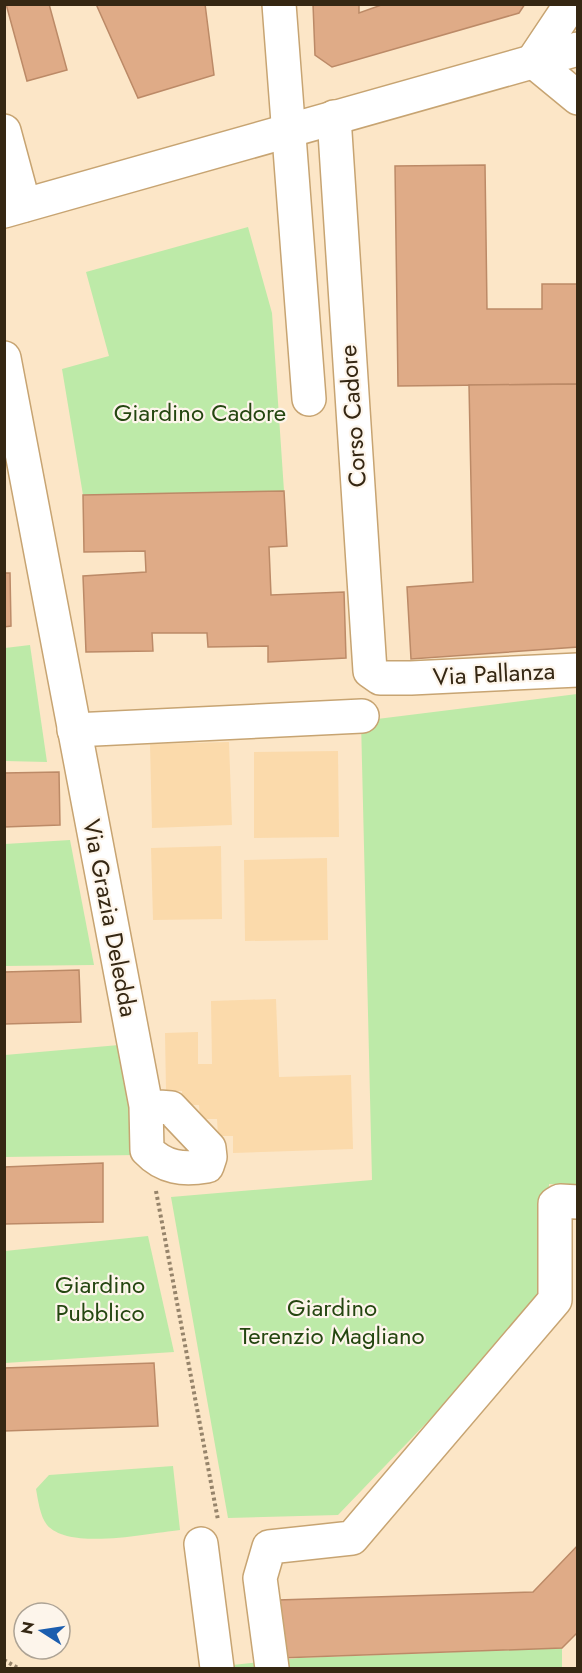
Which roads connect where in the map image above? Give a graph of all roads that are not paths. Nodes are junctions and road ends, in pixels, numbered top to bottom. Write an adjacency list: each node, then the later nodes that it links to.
1 (279, 4): 7 (street)
2 (571, 4): 4 (street)
3 (578, 49): 4 (street)
4 (533, 61): 5 (street); 6 (street)
5 (578, 98)
6 (334, 117): 7 (street); 13 (street, Corso Cadore)
7 (290, 129): 9 (street); 11 (street)
8 (4, 131): 9 (street)
9 (14, 208)
10 (4, 358): 15 (street, Via Grazia Deledda)
11 (309, 399)
12 (578, 670): 13 (street, Via Pallanza)
13 (411, 678)
14 (362, 716): 15 (street)
15 (74, 730): 16 (street, Via Grazia Deledda)
16 (146, 1106): 16 (street, Via Grazia Deledda)
17 (578, 1202): 20 (street)
18 (210, 1536): 19 (street)
19 (217, 1668)
20 (272, 1668)

